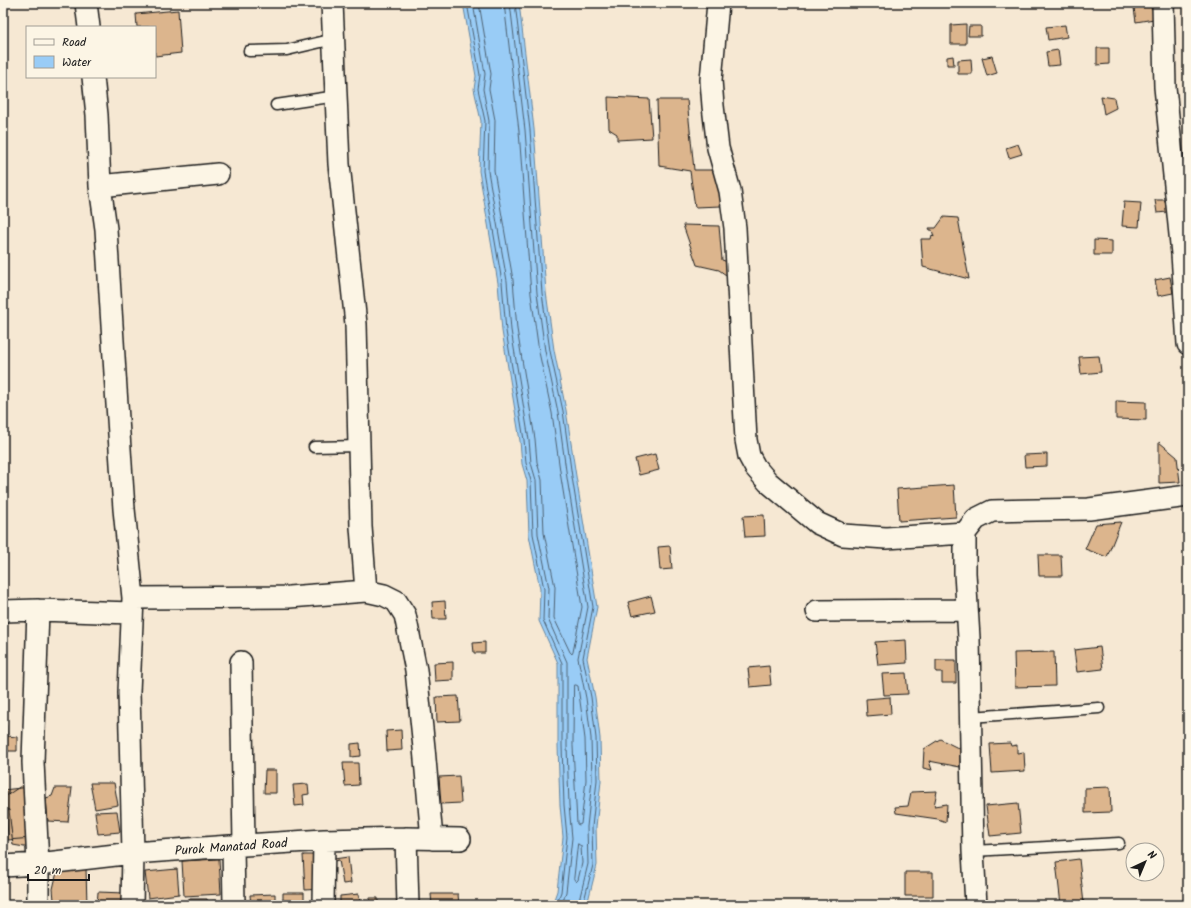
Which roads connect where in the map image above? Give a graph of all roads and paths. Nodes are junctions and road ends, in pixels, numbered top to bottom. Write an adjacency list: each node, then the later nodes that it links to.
1 (86, 3): 5 (street)
2 (332, 3): 6 (street)
3 (718, 3): 17 (street)
4 (1163, 3): 13 (street)
5 (89, 26)
6 (334, 39): 7 (lane); 9 (street)
7 (249, 51)
8 (93, 78): 12 (street)
9 (337, 96): 10 (lane); 14 (street)
10 (276, 105)
11 (218, 174): 12 (street)
12 (100, 186): 19 (street)
13 (1188, 344)
14 (359, 446): 15 (lane); 18 (street)
15 (314, 447)
16 (1188, 496): 17 (street)
17 (965, 533): 21 (street)
18 (366, 591): 19 (street); 28 (street)
19 (132, 605): 20 (street); 34 (street)
20 (38, 610): 23 (street); 35 (street)
21 (967, 610): 22 (street); 26 (street)
22 (817, 611)
23 (3, 612)
24 (242, 662): 32 (street)
25 (1099, 708): 26 (lane)
26 (970, 717): 33 (street)
27 (406, 838): 28 (street, Purok Manatad Road); 30 (street, Purok Manatad Road); 41 (street)
28 (432, 839): 29 (street, Purok Manatad Road)
29 (460, 839)
30 (324, 840): 32 (street, Purok Manatad Road); 40 (street)
31 (1119, 843): 33 (lane)
32 (238, 845): 34 (street, Purok Manatad Road); 39 (street)
33 (973, 851): 42 (street)
34 (133, 853): 35 (street, Purok Manatad Road); 38 (street)
35 (38, 864): 36 (street, Purok Manatad Road); 37 (street)
36 (3, 866)
37 (38, 905)
38 (132, 905)
39 (234, 905)
40 (323, 905)
41 (408, 905)
42 (976, 905)

